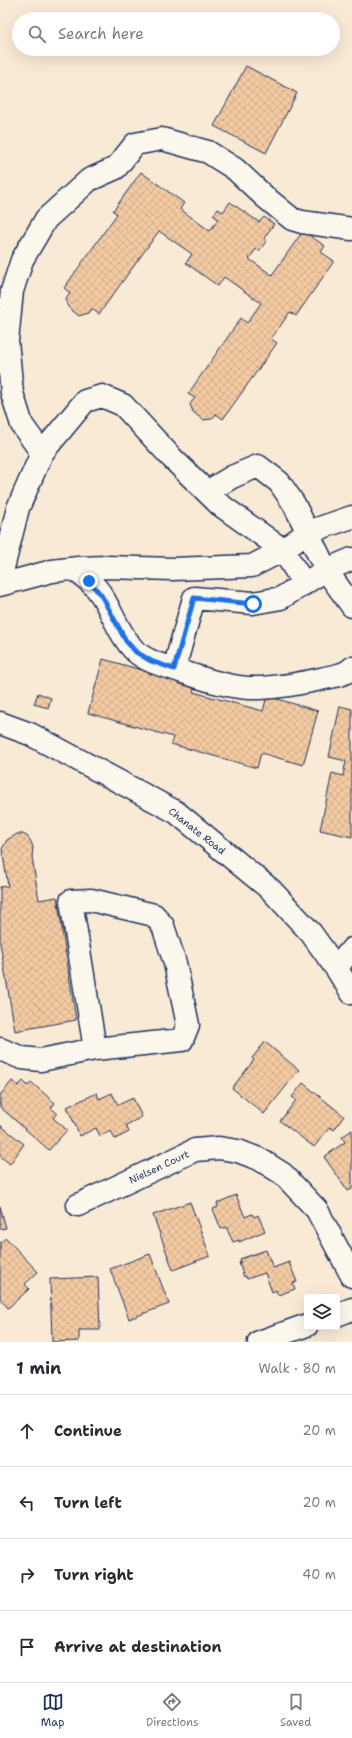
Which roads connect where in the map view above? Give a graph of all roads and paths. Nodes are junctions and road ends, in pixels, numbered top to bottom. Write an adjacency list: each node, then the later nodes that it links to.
1 (352, 229): 2 (street)
2 (42, 453): 3 (street); 10 (street)
3 (207, 492): 5 (street); 6 (street)
4 (352, 517): 5 (street)
5 (308, 532): 6 (street); 9 (street)
6 (283, 550): 8 (street); 11 (street)
7 (352, 559): 9 (street)
8 (73, 569): 12 (street); 15 (street)
9 (326, 570): 11 (street); 13 (street)
10 (0, 580)
11 (304, 584): 15 (street)
12 (0, 585)
13 (352, 606)
14 (352, 668): 15 (street)
15 (174, 669)
16 (0, 723): 18 (street, Chanate Road)
17 (352, 949): 18 (street)
18 (336, 968): 19 (street, Chanate Road)
19 (352, 993)
20 (0, 1049): 21 (street)
21 (95, 1049): 21 (street)
22 (78, 1205): 23 (street, Nielsen Court)
23 (352, 1276)
24 (352, 1309): 25 (street)
25 (340, 1314)
26 (304, 1326): 27 (street)
27 (259, 1342)

